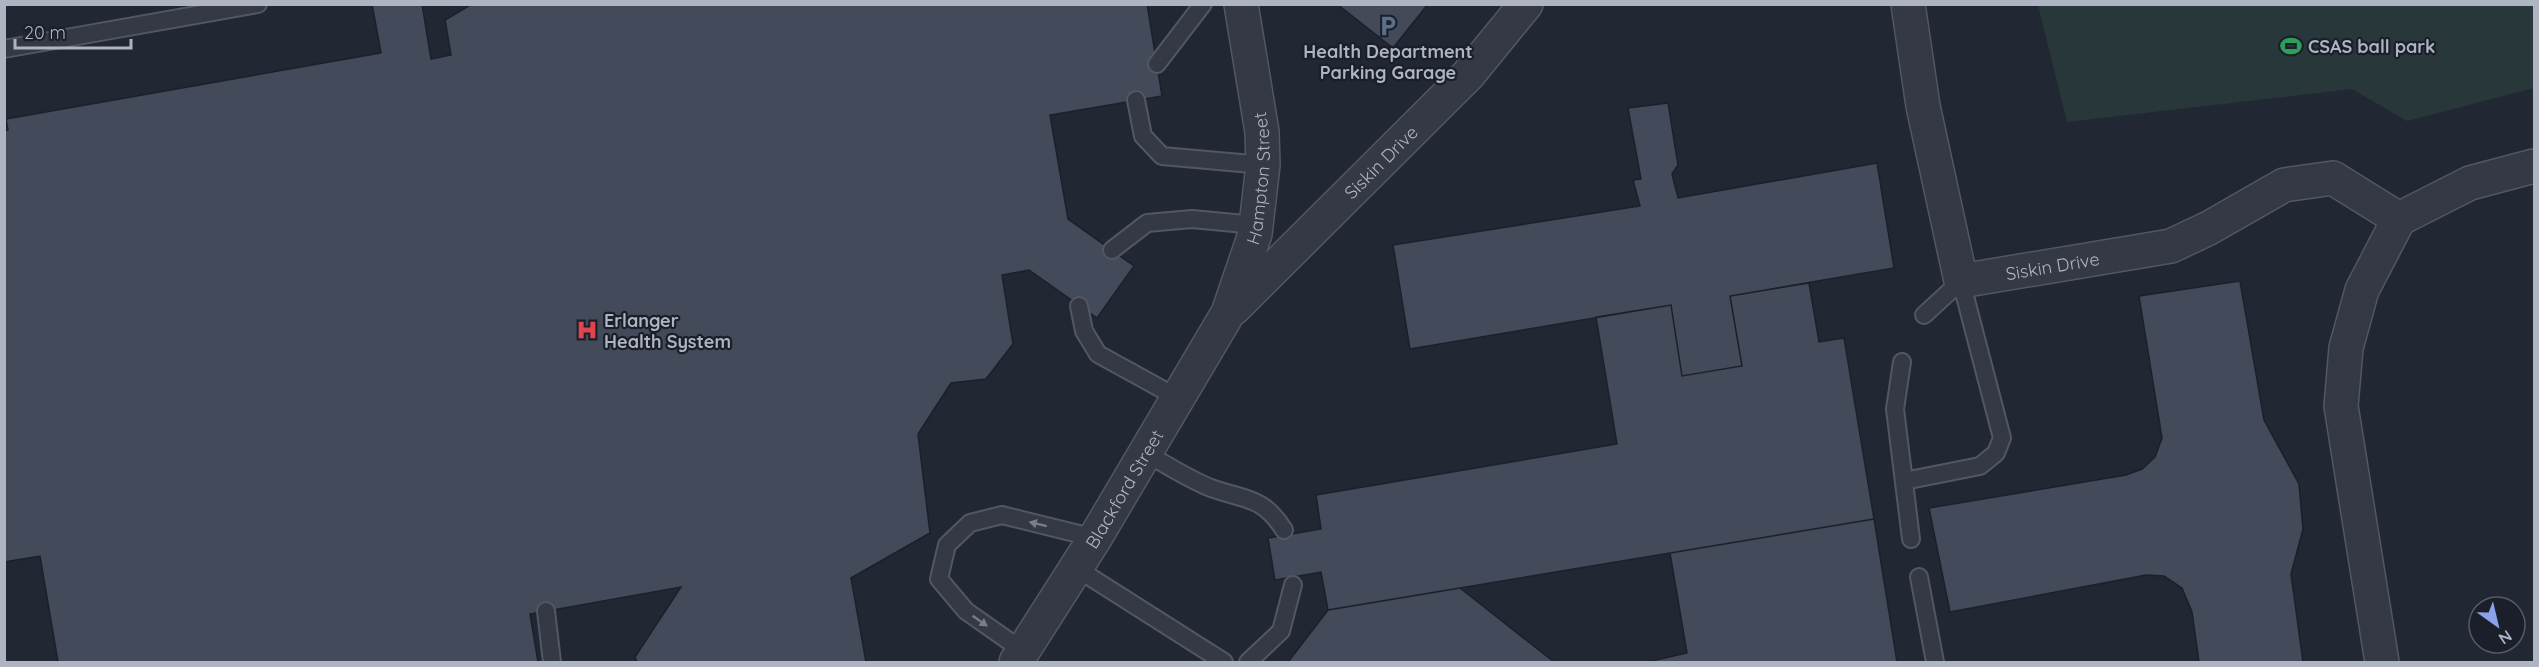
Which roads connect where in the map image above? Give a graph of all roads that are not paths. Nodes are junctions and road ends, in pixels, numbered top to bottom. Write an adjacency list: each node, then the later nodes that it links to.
1 (258, 4): 6 (lane)
2 (1203, 4): 7 (lane)
3 (1241, 4): 9 (street, Hampton Street)
4 (1526, 4): 16 (street, Siskin Drive)
5 (1908, 4): 14 (street)
6 (4, 49)
7 (1157, 64)
8 (1136, 100): 9 (lane)
9 (1263, 165): 12 (street, Hampton Street)
10 (2535, 166): 11 (street)
11 (2399, 219): 14 (street, Siskin Drive); 34 (street)
12 (1256, 225): 13 (lane); 16 (street, Hampton Street)
13 (1112, 250)
14 (1961, 281): 17 (lane); 21 (lane)
15 (1079, 306): 19 (lane)
16 (1228, 313): 19 (street, Blackford Street)
17 (1924, 315)
18 (1902, 362): 21 (lane)
19 (1178, 398): 20 (street, Blackford Street)
20 (1145, 453): 22 (lane); 23 (street, Blackford Street)
21 (1904, 481): 24 (lane)
22 (1284, 530)
23 (1095, 538): 25 (street, Blackford Street); 29 (lane, one-way to 29)
24 (1911, 539)
25 (1076, 568): 29 (street, Blackford Street); 31 (lane)
26 (1919, 577): 33 (lane)
27 (1293, 585): 32 (lane)
28 (546, 611): 30 (lane)
29 (1020, 657)
30 (552, 663)
31 (1224, 663)
32 (1248, 663)
33 (1935, 663)
34 (2382, 663)

